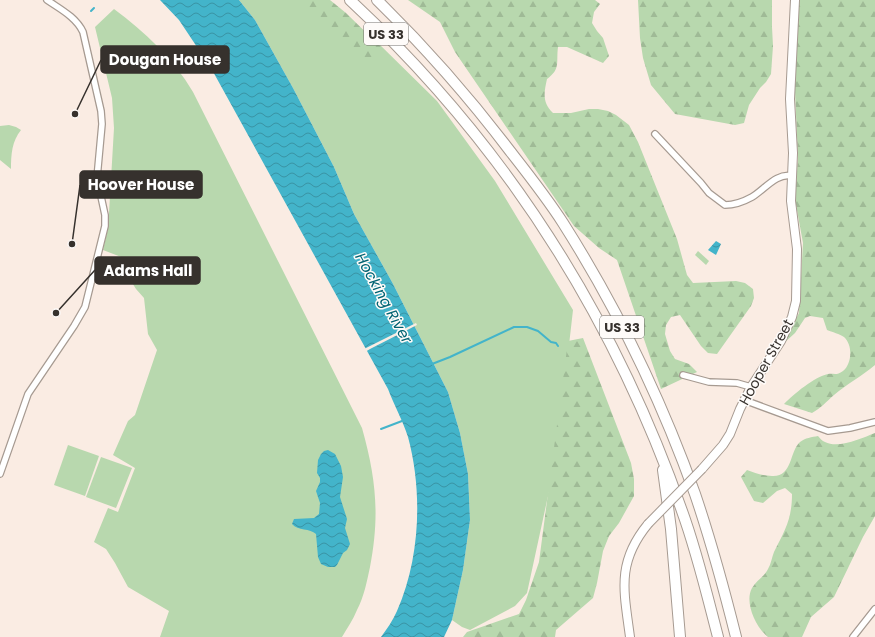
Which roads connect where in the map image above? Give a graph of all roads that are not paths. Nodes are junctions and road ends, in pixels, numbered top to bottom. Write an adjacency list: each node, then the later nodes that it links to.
1 (47, 0): 12 (street)
2 (350, 0): 11 (highway, US 33)
3 (377, 0): 17 (highway, US 33)
4 (795, 0): 6 (street, Hooper Street)
5 (655, 134): 6 (street)
6 (792, 176): 8 (street, Hooper Street)
7 (683, 374): 8 (street)
8 (751, 387): 9 (street, Hooper Street)
9 (744, 400): 10 (street); 14 (street, Hooper Street, bridge)
10 (875, 422)
11 (660, 451): 15 (highway); 16 (highway, US 33)
12 (0, 474)
13 (875, 609): 18 (street)
14 (630, 637)
15 (680, 637)
16 (718, 637)
17 (736, 637)
18 (853, 637)

